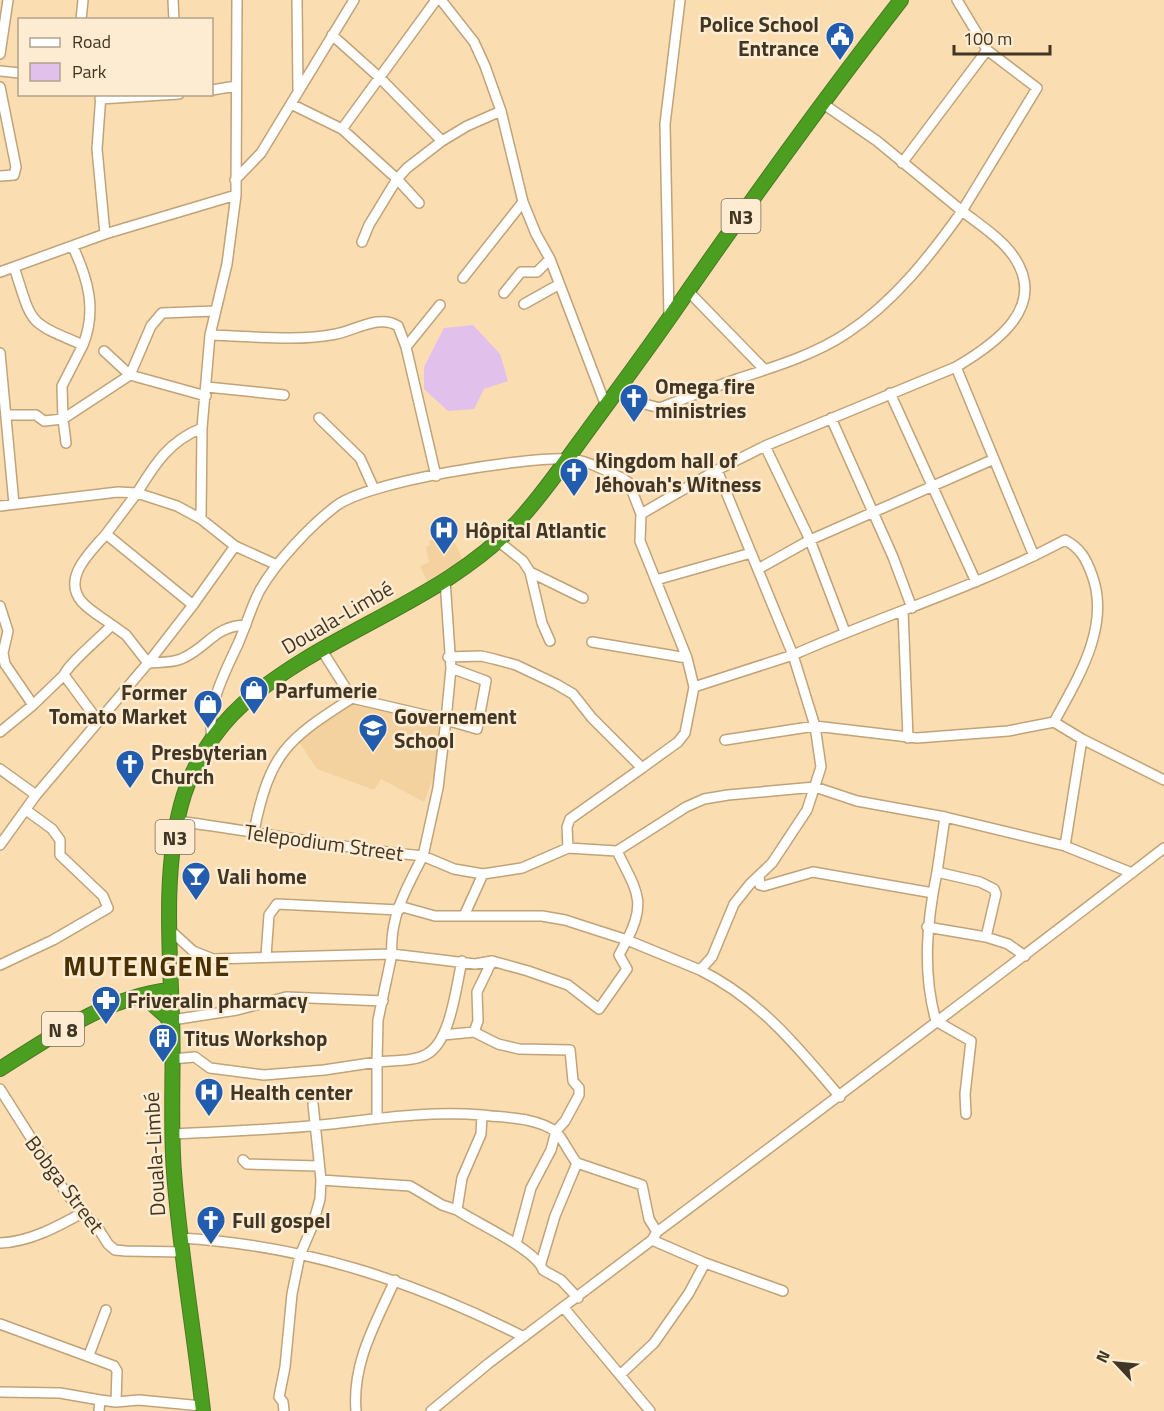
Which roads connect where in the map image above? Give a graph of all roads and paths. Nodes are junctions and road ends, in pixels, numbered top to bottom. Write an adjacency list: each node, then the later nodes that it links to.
1 (8, 0): 16 (street)
2 (83, 0): 12 (street)
3 (173, 0): 13 (street)
4 (237, 0): 20 (street)
5 (297, 0): 23 (street)
6 (354, 0): 14 (street)
7 (435, 0): 19 (street)
8 (441, 0): 28 (street)
9 (680, 0): 52 (street)
10 (901, 0): 26 (highway, Douala-Limbé / N3)
11 (957, 0): 15 (street)
12 (81, 18)
13 (174, 18)
14 (332, 35): 19 (street); 23 (street)
15 (987, 50): 31 (street); 38 (street)
16 (0, 54)
17 (0, 71): 18 (street)
18 (18, 73)
19 (379, 77): 29 (street); 30 (street)
20 (236, 86): 22 (street); 34 (street)
21 (0, 87): 32 (street)
22 (213, 90)
23 (298, 90): 27 (street)
24 (138, 96): 25 (street)
25 (100, 97): 39 (street)
26 (822, 103): 31 (street); 47 (highway, Douala-Limbé / N3)
27 (291, 104): 29 (street); 34 (street)
28 (501, 111): 30 (street); 36 (street)
29 (342, 129): 33 (street)
30 (442, 141): 33 (street)
31 (902, 163): 38 (street)
32 (0, 176)
33 (397, 178): 37 (street); 40 (street)
34 (235, 180): 35 (street)
35 (236, 195): 39 (street); 51 (street)
36 (523, 202): 42 (street); 45 (street)
37 (419, 203)
38 (962, 211): 58 (street); 59 (street)
39 (105, 234): 41 (street)
40 (362, 242)
41 (73, 246): 43 (street); 54 (street)
42 (550, 259): 46 (street); 48 (street)
43 (14, 267): 44 (street); 54 (street)
44 (0, 272)
45 (463, 278)
46 (558, 285): 49 (street); 65 (street)
47 (688, 291): 52 (highway, Douala-Limbé / N3); 59 (street)
48 (504, 293)
49 (524, 304)
50 (440, 305): 55 (street)
51 (215, 311): 53 (street); 60 (street)
52 (669, 320): 62 (highway, Douala-Limbé / N3)
53 (210, 335): 55 (street); 61 (street)
54 (83, 345): 69 (street)
55 (406, 347): 76 (street)
56 (104, 351): 60 (street)
57 (0, 353): 66 (street)
58 (956, 367): 63 (street); 74 (street)
59 (765, 370): 62 (street)
60 (130, 375): 61 (street); 69 (street)
61 (206, 391): 64 (street); 70 (street)
62 (618, 392): 65 (highway, Douala-Limbé / N3)
63 (890, 393): 68 (street); 77 (street)
64 (284, 395)
65 (606, 406): 73 (highway, Douala-Limbé / N3)
66 (6, 415): 69 (street); 80 (street)
67 (319, 418): 78 (street)
68 (831, 418): 72 (street); 82 (street)
69 (63, 419): 71 (street)
70 (202, 428): 79 (street); 84 (street)
71 (66, 443)
72 (765, 446): 75 (street); 86 (street)
73 (572, 453): 76 (street); 83 (street); 87 (highway, Douala-Limbé / N3)
74 (992, 460): 77 (street); 90 (street)
75 (717, 470): 83 (street); 89 (street)
76 (436, 476): 78 (street)
77 (932, 486): 82 (street); 96 (street)
78 (374, 489): 91 (street)
79 (137, 493): 80 (street); 84 (street); 85 (street)
80 (14, 504): 81 (street)
81 (0, 506)
82 (873, 512): 86 (street); 100 (street)
83 (641, 514): 95 (street)
84 (201, 519): 88 (street)
85 (106, 534): 98 (street); 101 (street)
86 (810, 540): 92 (street); 103 (street)
87 (498, 541): 93 (street); 94 (highway, Douala-Limbé / N3)
88 (236, 546): 91 (street); 98 (street)
89 (752, 553): 92 (street); 95 (street)
90 (1034, 556): 96 (street); 118 (street)
91 (277, 565): 102 (street)
92 (758, 569): 107 (street)
93 (530, 572): 97 (street); 104 (street)
94 (445, 580): 106 (highway, Douala-Limbé / N3); 108 (street)
95 (656, 580): 109 (street)
96 (976, 582): 100 (street)
97 (583, 598)
98 (193, 605): 110 (street)
99 (0, 606): 115 (street)
100 (907, 610): 103 (street); 121 (street)
101 (112, 625): 110 (street); 112 (street)
102 (246, 626): 110 (street); 122 (street)
103 (845, 632): 107 (street)
104 (550, 640)
105 (592, 642): 109 (street)
106 (321, 649): 114 (street); 122 (highway, Douala-Limbé / N3)
107 (793, 655): 113 (street); 119 (street)
108 (448, 657): 111 (street); 126 (street)
109 (687, 658): 113 (street)
110 (148, 663): 117 (street)
111 (451, 668): 116 (street); 116 (street)
112 (64, 675): 115 (street); 117 (street)
113 (694, 687): 126 (street)
114 (352, 698): 116 (street); 133 (street)
115 (33, 705): 120 (street)
116 (446, 720): 139 (street)
117 (98, 721): 129 (street)
118 (1054, 722): 121 (street); 123 (street)
119 (815, 726): 121 (street); 124 (street); 128 (street)
120 (0, 732)
121 (908, 738)
122 (212, 739): 132 (highway, Douala-Limbé / N3)
123 (1082, 739): 127 (street); 135 (street)
124 (725, 740)
125 (0, 768): 129 (street)
126 (642, 768): 136 (street)
127 (1164, 780)
128 (815, 788): 131 (street); 138 (street); 143 (street)
129 (36, 795): 130 (street)
130 (26, 810): 134 (street); 157 (street)
131 (945, 817): 135 (street); 140 (street)
132 (177, 821): 133 (street, Telepodium Street); 148 (highway, Douala-Limbé / N3)
133 (254, 831): 139 (street, Telepodium Street)
134 (0, 845)
135 (1065, 846): 141 (street)
136 (568, 848): 138 (street); 142 (street)
137 (1164, 848): 141 (street)
138 (617, 851): 150 (street)
139 (423, 856): 142 (street); 145 (street, Telepodium Street)
140 (937, 872): 144 (street); 149 (street)
141 (1132, 873): 153 (street)
142 (483, 874): 146 (street)
143 (759, 876): 144 (street); 158 (street)
144 (933, 893): 147 (street)
145 (399, 908): 146 (street); 151 (street, Telepodium Street); 152 (street)
146 (464, 916): 150 (street)
147 (927, 927): 149 (street); 162 (street)
148 (171, 931): 152 (street); 156 (highway, Douala-Limbé / N3)
149 (986, 937): 153 (street)
150 (627, 940): 155 (street); 158 (street)
151 (392, 954): 152 (street); 154 (street); 161 (street, Telepodium Street)
152 (266, 956)
153 (1025, 956): 162 (street)
154 (462, 961): 155 (street); 165 (street)
155 (492, 962): 164 (street)
156 (169, 964): 159 (highway, Douala-Limbé / N3); 160 (highway)
157 (0, 965)
158 (700, 970): 170 (street)
159 (170, 995): 160 (highway, N 8); 163 (highway, Douala-Limbé / N3)
160 (148, 997): 163 (highway); 168 (highway, N 8)
161 (383, 1001): 163 (street); 167 (street, Telepodium Street)
162 (936, 1020): 170 (street); 172 (street)
163 (172, 1025): 166 (highway, Douala-Limbé / N3)
164 (474, 1032): 165 (street); 176 (street)
165 (444, 1035): 167 (street)
166 (171, 1059): 167 (street); 177 (highway, Douala-Limbé / N3)
167 (377, 1062): 174 (street, Telepodium Street)
168 (0, 1069)
169 (0, 1089): 183 (street, Bobga Street)
170 (840, 1097): 184 (street)
171 (313, 1104): 175 (street)
172 (966, 1114)
173 (482, 1115): 174 (street); 176 (street); 182 (street)
174 (377, 1117): 175 (street)
175 (317, 1125): 177 (street); 180 (street)
176 (556, 1131): 179 (street); 186 (street)
177 (174, 1134): 187 (highway, Douala-Limbé / N3)
178 (243, 1160): 180 (street)
179 (577, 1163): 184 (street); 189 (street)
180 (318, 1166): 181 (street)
181 (321, 1180): 182 (street); 188 (street)
182 (457, 1210): 186 (street)
183 (81, 1213): 185 (street); 187 (street, Bobga Street)
184 (654, 1236): 190 (street); 193 (street)
185 (0, 1242)
186 (516, 1244): 189 (street)
187 (182, 1245): 188 (street, Bobga Street); 203 (highway, Douala-Limbé / N3)
188 (300, 1256): 191 (street, Bobga Street); 205 (street)
189 (541, 1263): 193 (street)
190 (705, 1263): 192 (street); 199 (street)
191 (395, 1280): 197 (street, Bobga Street); 206 (street)
192 (783, 1291)
193 (578, 1298): 194 (street)
194 (564, 1308): 197 (street); 199 (street)
195 (106, 1310): 198 (street)
196 (0, 1324): 198 (street)
197 (524, 1337): 207 (street)
198 (89, 1355): 202 (street)
199 (620, 1375): 208 (street)
200 (0, 1392): 201 (street)
201 (100, 1400): 202 (street); 204 (street)
202 (116, 1402): 203 (street)
203 (202, 1409)
204 (99, 1411)
205 (284, 1411)
206 (356, 1411)
207 (431, 1411)
208 (650, 1411)

